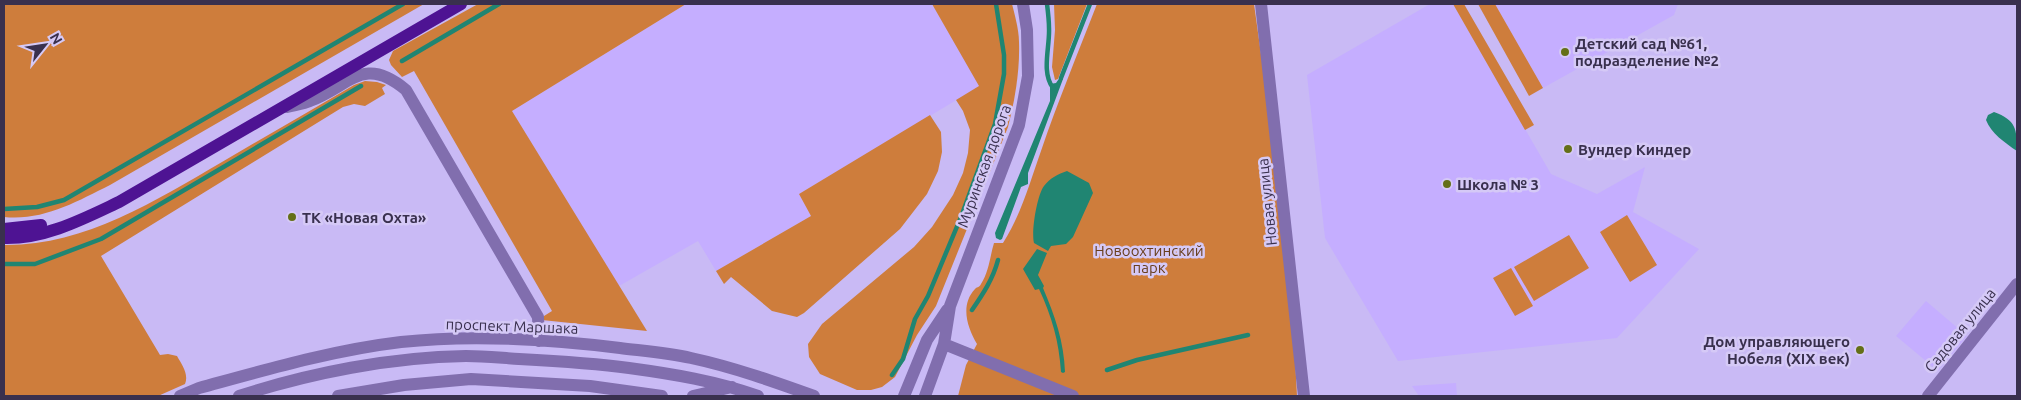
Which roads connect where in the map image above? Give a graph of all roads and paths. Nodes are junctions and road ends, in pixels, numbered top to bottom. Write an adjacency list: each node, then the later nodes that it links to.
1 (444, 4): 6 (main road)
2 (461, 4): 5 (main road)
3 (1023, 4): 9 (street, Муринская дорога)
4 (1261, 4): 23 (street, Новая улица)
5 (283, 108): 7 (main road); 10 (street)
6 (4, 229)
7 (4, 238)
8 (2017, 284): 24 (street, Садовая улица)
9 (950, 306): 11 (street, Муринская дорога); 20 (street, Муринская дорога)
10 (539, 340): 13 (street, проспект Маршака); 19 (street, проспект Маршака)
11 (944, 344): 21 (street, Муринская дорога); 22 (street)
12 (732, 387): 14 (street); 17 (street); 18 (street)
13 (180, 396)
14 (239, 396)
15 (338, 396): 16 (street)
16 (662, 396)
17 (693, 396)
18 (758, 396)
19 (814, 396)
20 (904, 396)
21 (925, 396)
22 (1073, 396)
23 (1304, 396)
24 (1928, 396)

